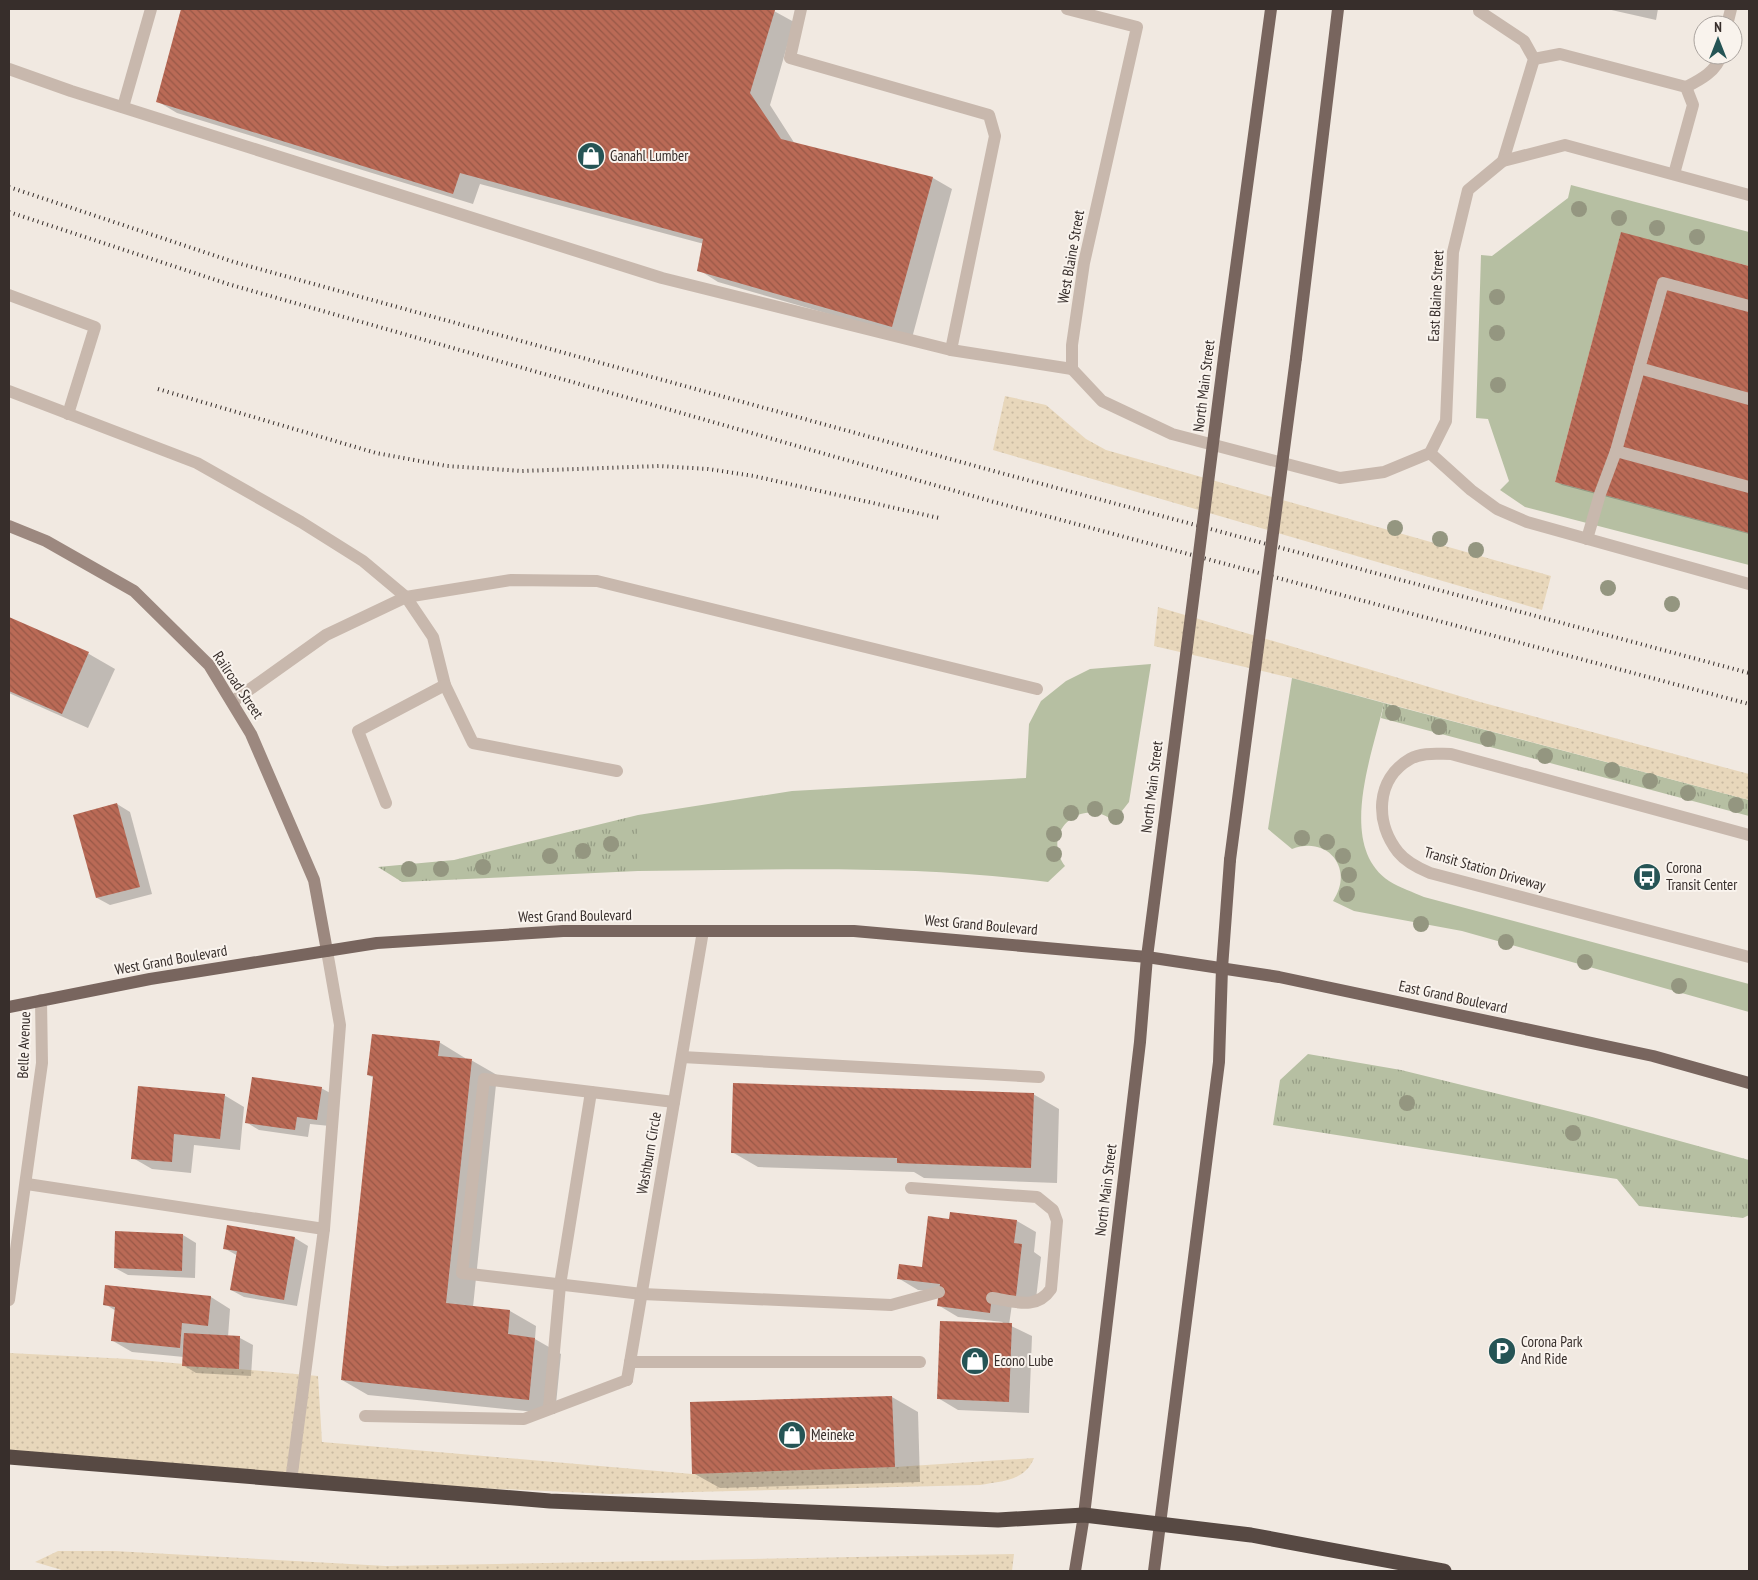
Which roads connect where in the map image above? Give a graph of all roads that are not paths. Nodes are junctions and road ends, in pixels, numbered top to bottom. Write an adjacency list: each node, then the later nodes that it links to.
1 (151, 9): 11 (street)
2 (801, 9): 17 (street)
3 (1067, 9): 19 (street, West Blaine Street)
4 (1271, 9): 38 (main road, North Main Street, bridge)
5 (1338, 9): 40 (main road, bridge)
6 (1479, 9): 7 (street)
7 (1534, 59): 10 (street); 12 (street)
8 (1716, 65): 10 (street)
9 (9, 69): 11 (street)
10 (1686, 87): 13 (street)
11 (123, 107): 17 (street)
12 (1503, 161): 13 (street, East Blaine Street); 24 (street, East Blaine Street)
13 (1674, 174): 14 (street, East Blaine Street)
14 (1749, 195)
15 (9, 295): 22 (street)
16 (1749, 306): 18 (street)
17 (951, 350): 19 (street)
18 (1639, 368): 21 (street); 23 (street)
19 (1072, 369): 24 (street)
20 (9, 391): 22 (street)
21 (1749, 399)
22 (68, 414): 29 (street)
23 (1616, 451): 25 (street); 27 (street)
24 (1430, 453): 27 (street)
25 (1749, 487)
26 (9, 526): 32 (main road, Railroad Street)
27 (1587, 539): 28 (street)
28 (1749, 584)
29 (406, 597): 30 (street); 31 (street); 32 (street)
30 (445, 686): 33 (street); 34 (street)
31 (1037, 689)
32 (232, 702): 37 (main road, Railroad Street)
33 (617, 771)
34 (386, 803)
35 (1749, 835): 39 (street, Transit Station Driveway)
36 (703, 931): 37 (main road, West Grand Boulevard); 38 (main road, West Grand Boulevard); 43 (street, Washburn Circle)
37 (327, 952): 41 (main road, West Grand Boulevard); 50 (street)
38 (1147, 957): 40 (main road, East Grand Boulevard); 62 (main road, North Main Street)
39 (1749, 957)
40 (1222, 968): 45 (main road, East Grand Boulevard); 63 (main road)
41 (41, 1000): 42 (main road, West Grand Boulevard); 48 (street, Belle Avenue)
42 (9, 1007)
43 (682, 1057): 44 (street); 47 (street, Washburn Circle)
44 (1039, 1078)
45 (1749, 1083)
46 (591, 1092): 47 (street); 51 (street); 51 (street)
47 (674, 1102): 53 (street, Washburn Circle)
48 (27, 1184): 50 (street); 55 (street, Belle Avenue)
49 (911, 1188): 54 (street)
50 (324, 1229): 61 (street)
51 (560, 1284): 53 (street); 58 (street)
52 (939, 1292): 53 (street)
53 (642, 1294): 56 (street, Washburn Circle)
54 (992, 1298)
55 (9, 1300)
56 (630, 1362): 57 (street); 58 (street, Washburn Circle)
57 (920, 1362)
58 (549, 1407): 59 (street)
59 (365, 1416)
60 (9, 1457): 61 (highway)
61 (291, 1481): 62 (highway)
62 (1084, 1515): 63 (highway); 64 (main road, North Main Street)
63 (1160, 1525): 65 (main road); 66 (highway)
64 (1075, 1571)
65 (1154, 1571)
66 (1444, 1571)

